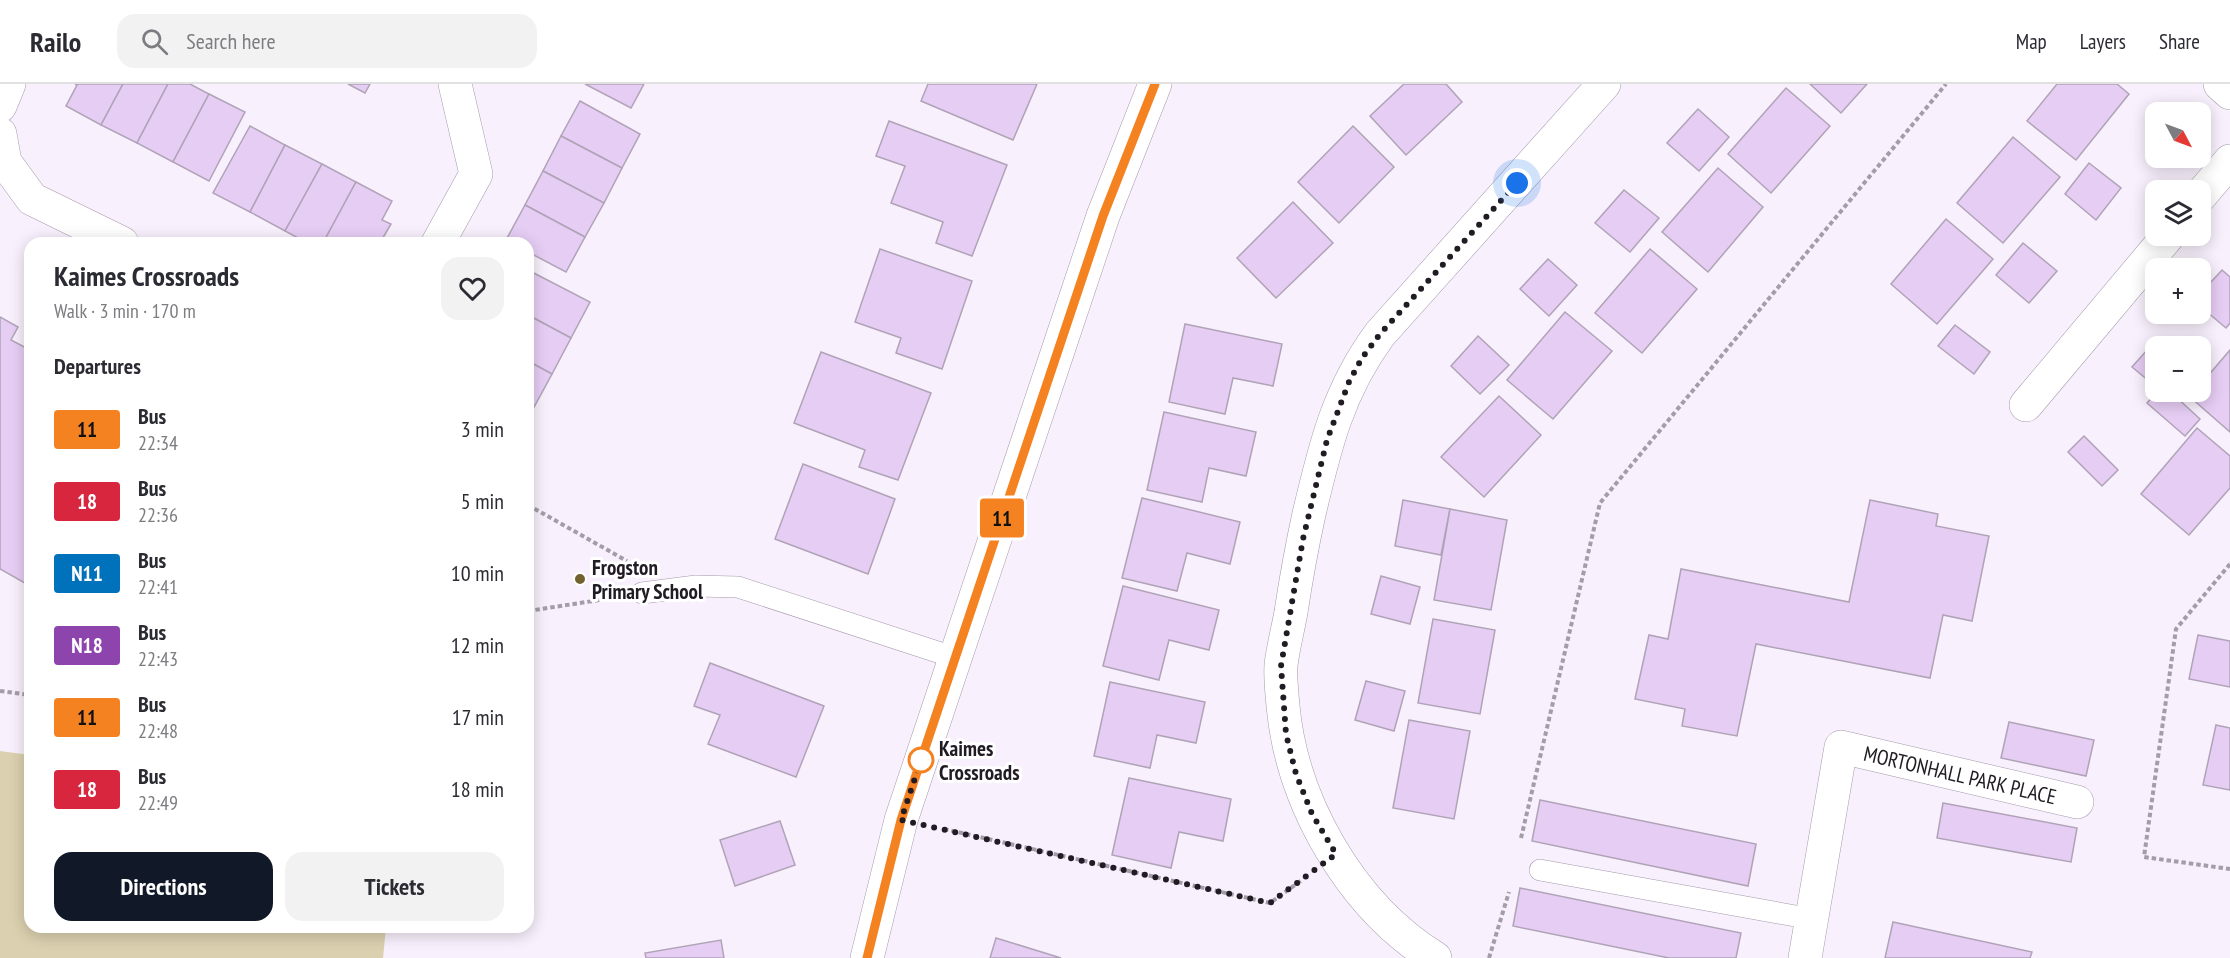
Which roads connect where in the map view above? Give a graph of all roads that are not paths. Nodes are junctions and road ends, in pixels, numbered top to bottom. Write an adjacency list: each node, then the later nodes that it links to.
1 (9, 84): 7 (street)
2 (455, 84): 12 (street)
3 (1155, 84): 16 (street)
4 (1604, 84): 21 (street)
5 (2220, 84): 6 (street)
6 (2230, 93)
7 (0, 106)
8 (0, 134): 11 (street)
9 (2230, 161): 10 (street)
10 (2211, 183)
11 (110, 237)
12 (441, 237)
13 (2160, 246): 14 (street)
14 (2026, 405)
15 (642, 593): 16 (lane)
16 (956, 658): 20 (street)
17 (2077, 802): 19 (street, MORTONHALL PARK PLACE)
18 (1540, 870): 19 (lane)
19 (1812, 919): 22 (street, MORTONHALL PARK PLACE)
20 (867, 958)
21 (1435, 958)
22 (1805, 958)

